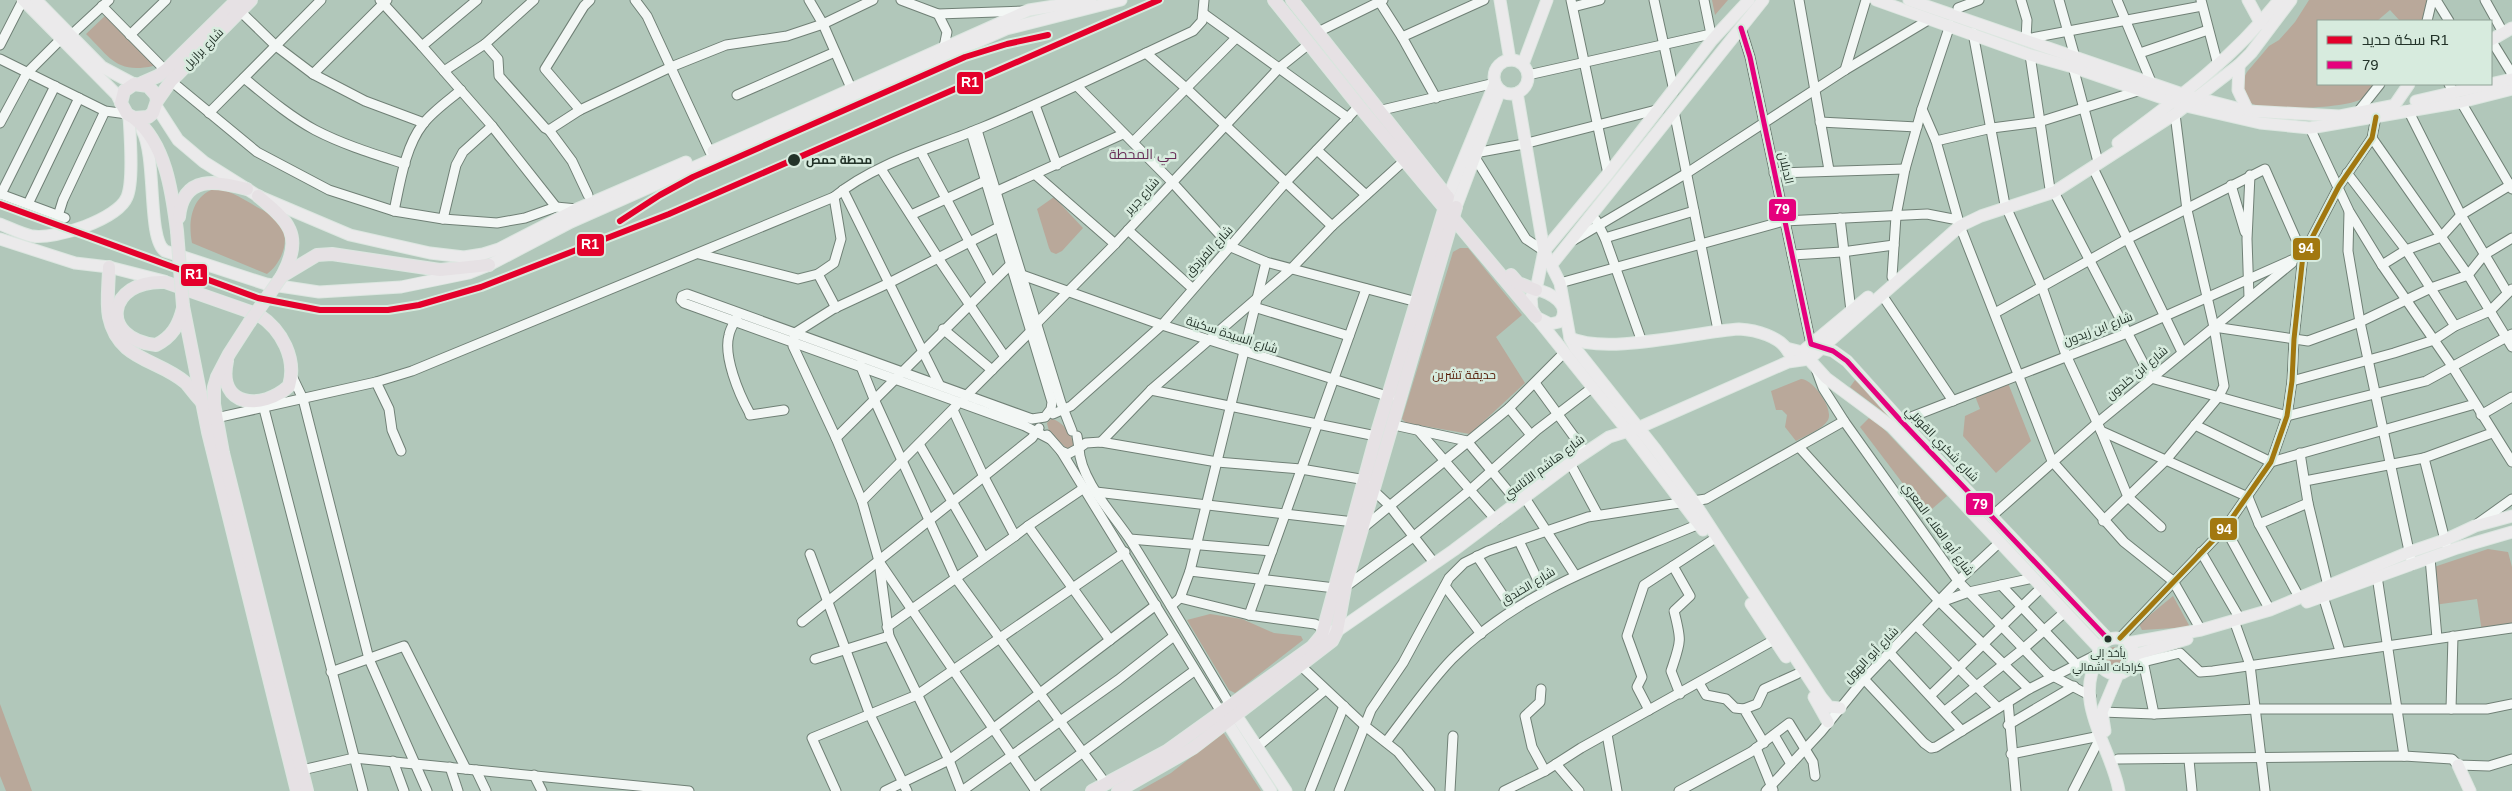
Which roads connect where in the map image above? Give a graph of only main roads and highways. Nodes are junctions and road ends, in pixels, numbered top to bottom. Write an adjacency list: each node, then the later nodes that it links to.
1 (23, 0): 23 (main road)
2 (36, 0): 23 (main road)
3 (251, 0): 17 (highway, شارع برازيل)
4 (1091, 0): 47 (main road)
5 (1121, 0): 55 (main road)
6 (1274, 0): 48 (highway)
7 (1292, 0): 48 (highway)
8 (1500, 0): 24 (main road)
9 (1547, 0): 27 (main road)
10 (1749, 0): 53 (main road)
11 (1763, 0): 54 (main road)
12 (1876, 0): 18 (main road)
13 (1909, 0): 18 (main road)
14 (2248, 0): 20 (main road)
15 (2279, 0): 20 (main road)
16 (2291, 0): 26 (main road)
17 (233, 4): 28 (highway, شارع برازيل)
18 (1956, 12): 25 (main road); 25 (main road)
19 (2512, 21): 22 (main road)
20 (2260, 24): 39 (main road)
21 (2512, 28): 22 (main road)
22 (2493, 35)
23 (66, 37): 30 (main road); 45 (main road)
24 (1510, 60): 27 (main road); 31 (main road)
25 (2074, 62): 39 (main road)
26 (2239, 65): 40 (main road); 44 (main road)
27 (1525, 70): 38 (main road)
28 (168, 76): 30 (highway, شارع برازيل); 41 (highway, شارع برازيل)
29 (2512, 80): 35 (main road)
30 (138, 84): 41 (highway); 45 (highway)
31 (1497, 85): 38 (main road); 48 (main road); 48 (main road)
32 (2409, 85): 43 (main road)
33 (2415, 85): 43 (main road)
34 (2490, 85): 37 (main road)
35 (2492, 85)
36 (2512, 89): 37 (main road)
37 (2455, 93): 43 (main road)
38 (1516, 94): 53 (main road)
39 (2178, 98): 40 (main road); 42 (main road); 46 (main road)
40 (2196, 98): 42 (main road); 44 (main road)
41 (157, 104): 45 (highway); 47 (main road)
42 (2186, 106): 43 (main road); 46 (main road)
43 (2398, 109): 44 (main road)
44 (2248, 112)
45 (128, 113): 50 (main road); 51 (highway); 55 (main road)
46 (2095, 163): 49 (main road)
47 (252, 193): 51 (highway); 57 (highway)
48 (1450, 206): 59 (highway); 62 (highway); 75 (highway); 75 (highway)
49 (1959, 223): 64 (main road); 64 (main road)
50 (0, 224)
51 (177, 231): 60 (highway, bridge)
52 (0, 239): 56 (main road)
53 (1544, 251): 54 (main road); 59 (main road)
54 (1552, 264): 61 (main road)
55 (489, 265): 57 (highway)
56 (109, 267): 58 (main road); 71 (highway)
57 (282, 276): 67 (highway, bridge)
58 (165, 282): 60 (highway); 67 (highway)
59 (1536, 290): 61 (main road); 62 (main road)
60 (183, 306): 71 (highway)
61 (1564, 309): 62 (main road); 63 (main road)
62 (1536, 317): 72 (main road)
63 (1570, 338): 65 (main road); 72 (main road)
64 (1816, 346): 66 (main road); 68 (main road)
65 (1786, 348): 68 (main road); 69 (main road)
66 (1833, 351): 70 (main road); 80 (main road, شارع شكري القوتلي)
67 (229, 354): 92 (highway)
68 (1805, 356): 69 (main road, شارع هاشم الأتاسي); 70 (main road, شارع شكري القوتلي)
69 (1788, 362): 72 (main road, شارع هاشم الأتاسي)
70 (1816, 369): 82 (main road, شارع شكري القوتلي)
71 (202, 403): 91 (highway)
72 (1633, 429): 73 (main road); 79 (main road, شارع هاشم الأتاسي)
73 (1689, 503): 87 (main road); 89 (main road)
74 (2512, 516): 77 (main road)
75 (1359, 524): 79 (highway)
76 (2512, 532): 77 (main road)
77 (2325, 591): 78 (main road); 78 (main road)
78 (2238, 622): 81 (main road); 83 (main road)
79 (1331, 630): 88 (highway); 88 (highway)
80 (2108, 639): 81 (main road); 82 (main road)
81 (2124, 640): 83 (main road)
82 (2098, 653): 84 (main road); 85 (main road)
83 (2139, 656): 84 (main road)
84 (2118, 674): 86 (main road)
85 (2090, 682): 86 (main road); 97 (main road)
86 (2109, 693): 98 (main road)
87 (1840, 708)
88 (1228, 714): 93 (highway); 94 (highway); 95 (main road); 96 (main road)
89 (1828, 722)
90 (2458, 765): 99 (main road)
91 (297, 791)
92 (307, 791)
93 (1092, 791)
94 (1118, 791)
95 (1271, 791)
96 (1286, 791)
97 (2119, 791)
98 (2126, 791)
99 (2470, 791)

